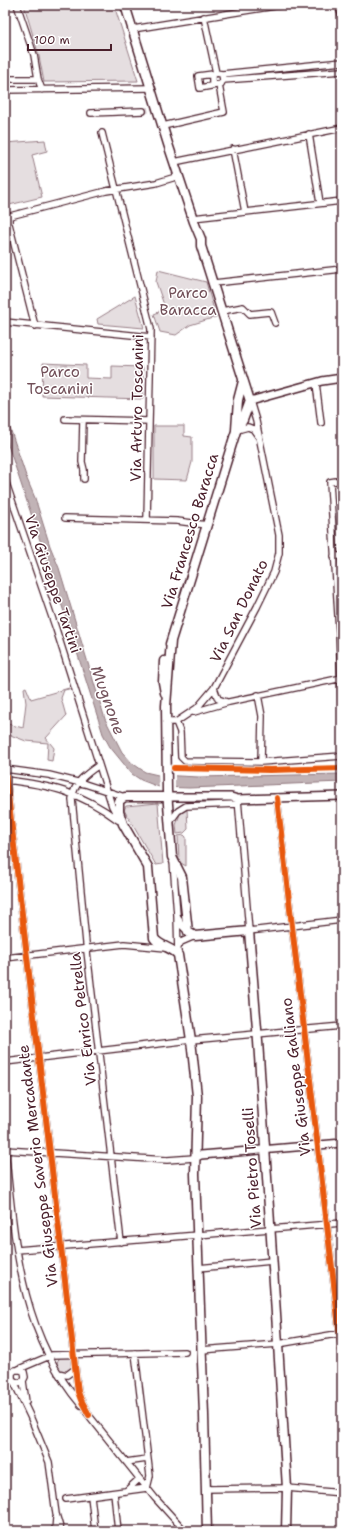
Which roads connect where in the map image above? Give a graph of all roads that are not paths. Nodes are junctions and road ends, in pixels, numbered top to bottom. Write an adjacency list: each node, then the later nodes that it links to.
1 (17, 5): 12 (street)
2 (125, 5): 8 (main road, Via Francesco Baracca)
3 (281, 5): 5 (street)
4 (339, 5): 6 (street)
5 (260, 7): 7 (street)
6 (342, 14)
7 (204, 17): 8 (street); 11 (street)
8 (133, 29): 15 (main road, Via Francesco Baracca)
9 (342, 62): 11 (street)
10 (342, 71): 13 (street)
11 (217, 74): 13 (street); 13 (street); 13 (street)
12 (38, 79): 14 (street); 17 (street)
13 (219, 84): 20 (street)
14 (5, 86)
15 (151, 88): 17 (street); 20 (main road, Via Francesco Baracca)
16 (5, 90): 17 (street)
17 (42, 90)
18 (144, 111): 19 (street)
19 (91, 113)
20 (163, 126): 25 (main road, Via Francesco Baracca)
21 (342, 128): 23 (street)
22 (102, 133): 27 (street, Via Arturo Toscanini)
23 (309, 134): 24 (street); 29 (street)
24 (233, 150): 25 (street); 30 (street)
25 (174, 162): 26 (main road, Via Francesco Baracca)
26 (179, 176): 27 (street); 31 (main road, Via Francesco Baracca)
27 (116, 189): 37 (street); 38 (street, Via Arturo Toscanini)
28 (342, 201): 29 (street)
29 (320, 203): 30 (street)
30 (245, 212): 31 (street)
31 (193, 220): 33 (main road, Via Francesco Baracca)
32 (342, 269): 33 (street)
33 (214, 284): 34 (main road, Via Francesco Baracca)
34 (222, 311): 36 (street); 41 (main road, Via Francesco Baracca)
35 (5, 322): 37 (street)
36 (275, 323)
37 (35, 326): 38 (street)
38 (151, 337): 45 (street, Via Arturo Toscanini)
39 (342, 378): 40 (street)
40 (316, 383): 42 (street); 46 (street)
41 (243, 384): 42 (main road, Via Francesco Baracca); 47 (main road, Via Francesco Baracca)
42 (250, 401): 47 (main road, Via Francesco Baracca); 48 (street, Via Francesco Baracca)
43 (65, 419): 44 (street)
44 (83, 420): 45 (street); 49 (street)
45 (149, 421): 53 (street, Via Arturo Toscanini)
46 (322, 423)
47 (236, 431): 48 (street); 54 (main road, Via Francesco Baracca)
48 (258, 436): 59 (street, Via San Donato)
49 (84, 479)
50 (5, 480): 68 (street, Via Giuseppe Tartini)
51 (342, 480): 55 (street)
52 (65, 518): 53 (street)
53 (147, 520): 54 (street)
54 (207, 525): 64 (main road, Via Francesco Baracca)
55 (334, 556): 56 (street); 57 (street)
56 (342, 556)
57 (341, 632): 58 (street)
58 (342, 678): 60 (street); 62 (street)
59 (214, 688): 61 (street); 63 (street, Via San Donato)
60 (258, 695): 61 (street); 67 (street)
61 (229, 702): 63 (street)
62 (342, 703)
63 (190, 714): 65 (street, Via San Donato)
64 (166, 722): 65 (street, Via San Donato); 74 (main road, Via Francesco Baracca)
65 (176, 722): 67 (street)
66 (342, 756): 67 (street)
67 (261, 762)
68 (99, 765): 71 (street); 72 (street, Via Giuseppe Tartini)
69 (5, 769): 70 (street, Via Giuseppe Saverio Mercadante); 71 (street)
70 (6, 780): 73 (street); 90 (street, Via Giuseppe Saverio Mercadante)
71 (78, 782): 72 (street); 73 (street)
72 (108, 791): 76 (street); 80 (street, Via Giuseppe Tartini)
73 (73, 794): 80 (street); 87 (street, Via Enrico Petrella)
74 (167, 794): 76 (main road); 78 (street); 79 (main road, Via Francesco Baracca)
75 (342, 796): 77 (street)
76 (125, 797): 80 (main road)
77 (277, 798): 78 (street); 84 (street, Via Giuseppe Galliano)
78 (238, 802): 79 (street); 85 (street, Via Pietro Toselli)
79 (170, 823): 81 (main road, Via Francesco Baracca)
80 (123, 824): 88 (main road)
81 (172, 857): 82 (street); 86 (main road)
82 (177, 915): 86 (street); 89 (street)
83 (342, 920): 84 (street)
84 (291, 926): 85 (street); 93 (street, Via Giuseppe Galliano)
85 (249, 931): 86 (main road); 94 (main road, Via Pietro Toselli)
86 (191, 934): 89 (street)
87 (87, 948): 88 (street); 90 (street); 96 (street, Via Enrico Petrella)
88 (168, 948): 89 (main road)
89 (178, 951): 95 (main road)
90 (26, 956): 91 (street); 97 (street, Via Giuseppe Saverio Mercadante)
91 (5, 958)
92 (342, 1026): 93 (street)
93 (304, 1030): 94 (street); 100 (street, Via Giuseppe Galliano)
94 (257, 1034): 95 (street); 102 (main road, Via Pietro Toselli)
95 (191, 1040): 96 (street); 105 (main road)
96 (100, 1051): 97 (street); 104 (street, Via Enrico Petrella)
97 (39, 1058): 98 (street); 103 (street, Via Giuseppe Saverio Mercadante)
98 (5, 1062)
99 (342, 1143): 100 (street)
100 (317, 1144): 102 (street); 107 (street, Via Giuseppe Galliano)
101 (5, 1149): 103 (street); 112 (street)
102 (265, 1150): 105 (street); 108 (main road, Via Pietro Toselli)
103 (50, 1152): 104 (street); 111 (street, Via Giuseppe Saverio Mercadante)
104 (111, 1157): 105 (street); 110 (street, Via Enrico Petrella)
105 (194, 1158): 109 (main road)
106 (342, 1223): 107 (street)
107 (327, 1224): 108 (street); 115 (street, Via Giuseppe Galliano)
108 (271, 1229): 109 (street); 113 (main road, Via Pietro Toselli)
109 (196, 1235): 110 (street); 114 (main road)
110 (121, 1242): 111 (street)
111 (61, 1247): 112 (street); 121 (street, Via Giuseppe Saverio Mercadante)
112 (17, 1250): 122 (street)
113 (272, 1261): 114 (street); 116 (main road, Via Pietro Toselli)
114 (198, 1268): 117 (main road)
115 (341, 1333): 116 (street); 120 (street, Via Giuseppe Galliano)
116 (278, 1344): 117 (street); 137 (main road, Via Pietro Toselli)
117 (201, 1350): 136 (main road)
118 (185, 1352): 119 (street)
119 (135, 1353): 121 (street); 132 (street)
120 (342, 1353)
121 (74, 1354): 122 (street); 125 (street, Via Giuseppe Saverio Mercadante)
122 (48, 1356): 123 (street); 126 (street)
123 (31, 1364): 124 (street); 127 (street)
124 (19, 1369): 127 (street); 128 (street)
125 (75, 1369): 126 (street); 130 (street, Via Giuseppe Saverio Mercadante)
126 (58, 1373): 130 (street)
127 (25, 1374): 129 (street)
128 (13, 1380): 129 (street); 131 (street)
129 (23, 1381): 131 (street)
130 (89, 1415): 133 (street)
131 (30, 1416): 143 (street)
132 (147, 1459): 133 (street); 135 (street)
133 (126, 1462): 134 (street)
134 (139, 1479): 135 (street); 138 (street)
135 (147, 1488): 138 (street); 148 (street)
136 (206, 1488): 137 (street); 149 (main road)
137 (287, 1488): 140 (street); 150 (main road, Via Pietro Toselli)
138 (126, 1491): 139 (street)
139 (114, 1493): 141 (street); 147 (street)
140 (342, 1493)
141 (91, 1496): 142 (street); 146 (street)
142 (66, 1499)
143 (56, 1514): 144 (street); 145 (street)
144 (55, 1531)
145 (61, 1531)
146 (95, 1531)
147 (118, 1531)
148 (185, 1531)
149 (207, 1531)
150 (286, 1531)

